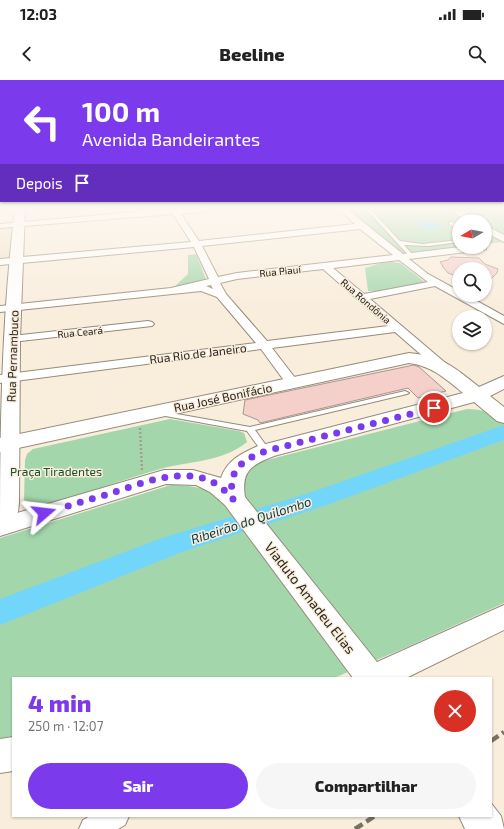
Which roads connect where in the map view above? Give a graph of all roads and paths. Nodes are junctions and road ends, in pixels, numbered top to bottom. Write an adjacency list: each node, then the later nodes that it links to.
1 (18, 244): 10 (main road, Rua Pernambuco)
2 (197, 244): 10 (street); 13 (street)
3 (384, 244): 9 (street)
4 (401, 244): 8 (lane)
5 (407, 244): 6 (lane)
6 (440, 244)
7 (494, 245): 8 (street, Rua Piauí)
8 (412, 256): 9 (street, Rua Piauí)
9 (400, 257): 12 (street, Rua Piauí); 14 (street)
10 (17, 261): 11 (street); 18 (main road, Rua Pernambuco)
11 (0, 262)
12 (325, 266): 13 (street, Rua Piauí); 17 (street, Rua Rondônia)
13 (214, 280): 15 (street, Rua Piauí); 16 (street)
14 (436, 283): 17 (street); 19 (street)
15 (175, 290): 16 (street, Rua Piauí); 18 (street, Rua Piauí)
16 (220, 295): 24 (street)
17 (364, 297): 21 (street, Rua Rondônia)
18 (7, 308): 23 (main road, Rua Pernambuco)
19 (504, 321)
20 (148, 324): 23 (street, Rua Ceará)
21 (397, 328): 22 (street, Rua Rondônia); 24 (street, Rua Rio de Janeiro)
22 (406, 337): 25 (street, Rua Rondônia); 26 (street, Rua Rondônia)
23 (12, 339): 27 (main road, Rua Pernambuco)
24 (264, 346): 27 (street, Rua Rio de Janeiro); 28 (street)
25 (396, 360): 26 (main road, Rua José Bonifácio); 28 (main road, Rua José Bonifácio)
26 (453, 376): 29 (main road); 31 (main road, Rua Rondônia); 32 (main road)
27 (6, 378): 37 (main road, Rua Pernambuco)
28 (293, 383): 33 (main road, Rua José Bonifácio)
29 (502, 383): 31 (main road)
30 (406, 393): 36 (lane)
31 (477, 395): 32 (main road); 35 (main road, Rua Rondônia)
32 (449, 404): 38 (main road)
33 (198, 411): 34 (main road, Rua José Bonifácio); 36 (lane)
34 (149, 414): 37 (main road, Rua José Bonifácio); 39 (path)
35 (504, 417)
36 (250, 429): 38 (lane)
37 (5, 445): 41 (main road, Rua Pernambuco)
38 (266, 451): 40 (main road)
39 (143, 483): 40 (main road, Viaduto Amadeu Elias); 42 (main road, Viaduto Amadeu Elias)
40 (234, 500): 45 (main road, Viaduto Amadeu Elias)
41 (4, 512): 42 (main road)
42 (44, 513): 43 (main road, Viaduto Amadeu Elias)
43 (0, 527)
44 (504, 617): 46 (main road)
45 (372, 677)
46 (375, 677)
47 (12, 754): 48 (main road)
48 (0, 756)
49 (114, 817): 51 (street)
50 (479, 817): 52 (main road)
51 (92, 829)
52 (488, 829)

